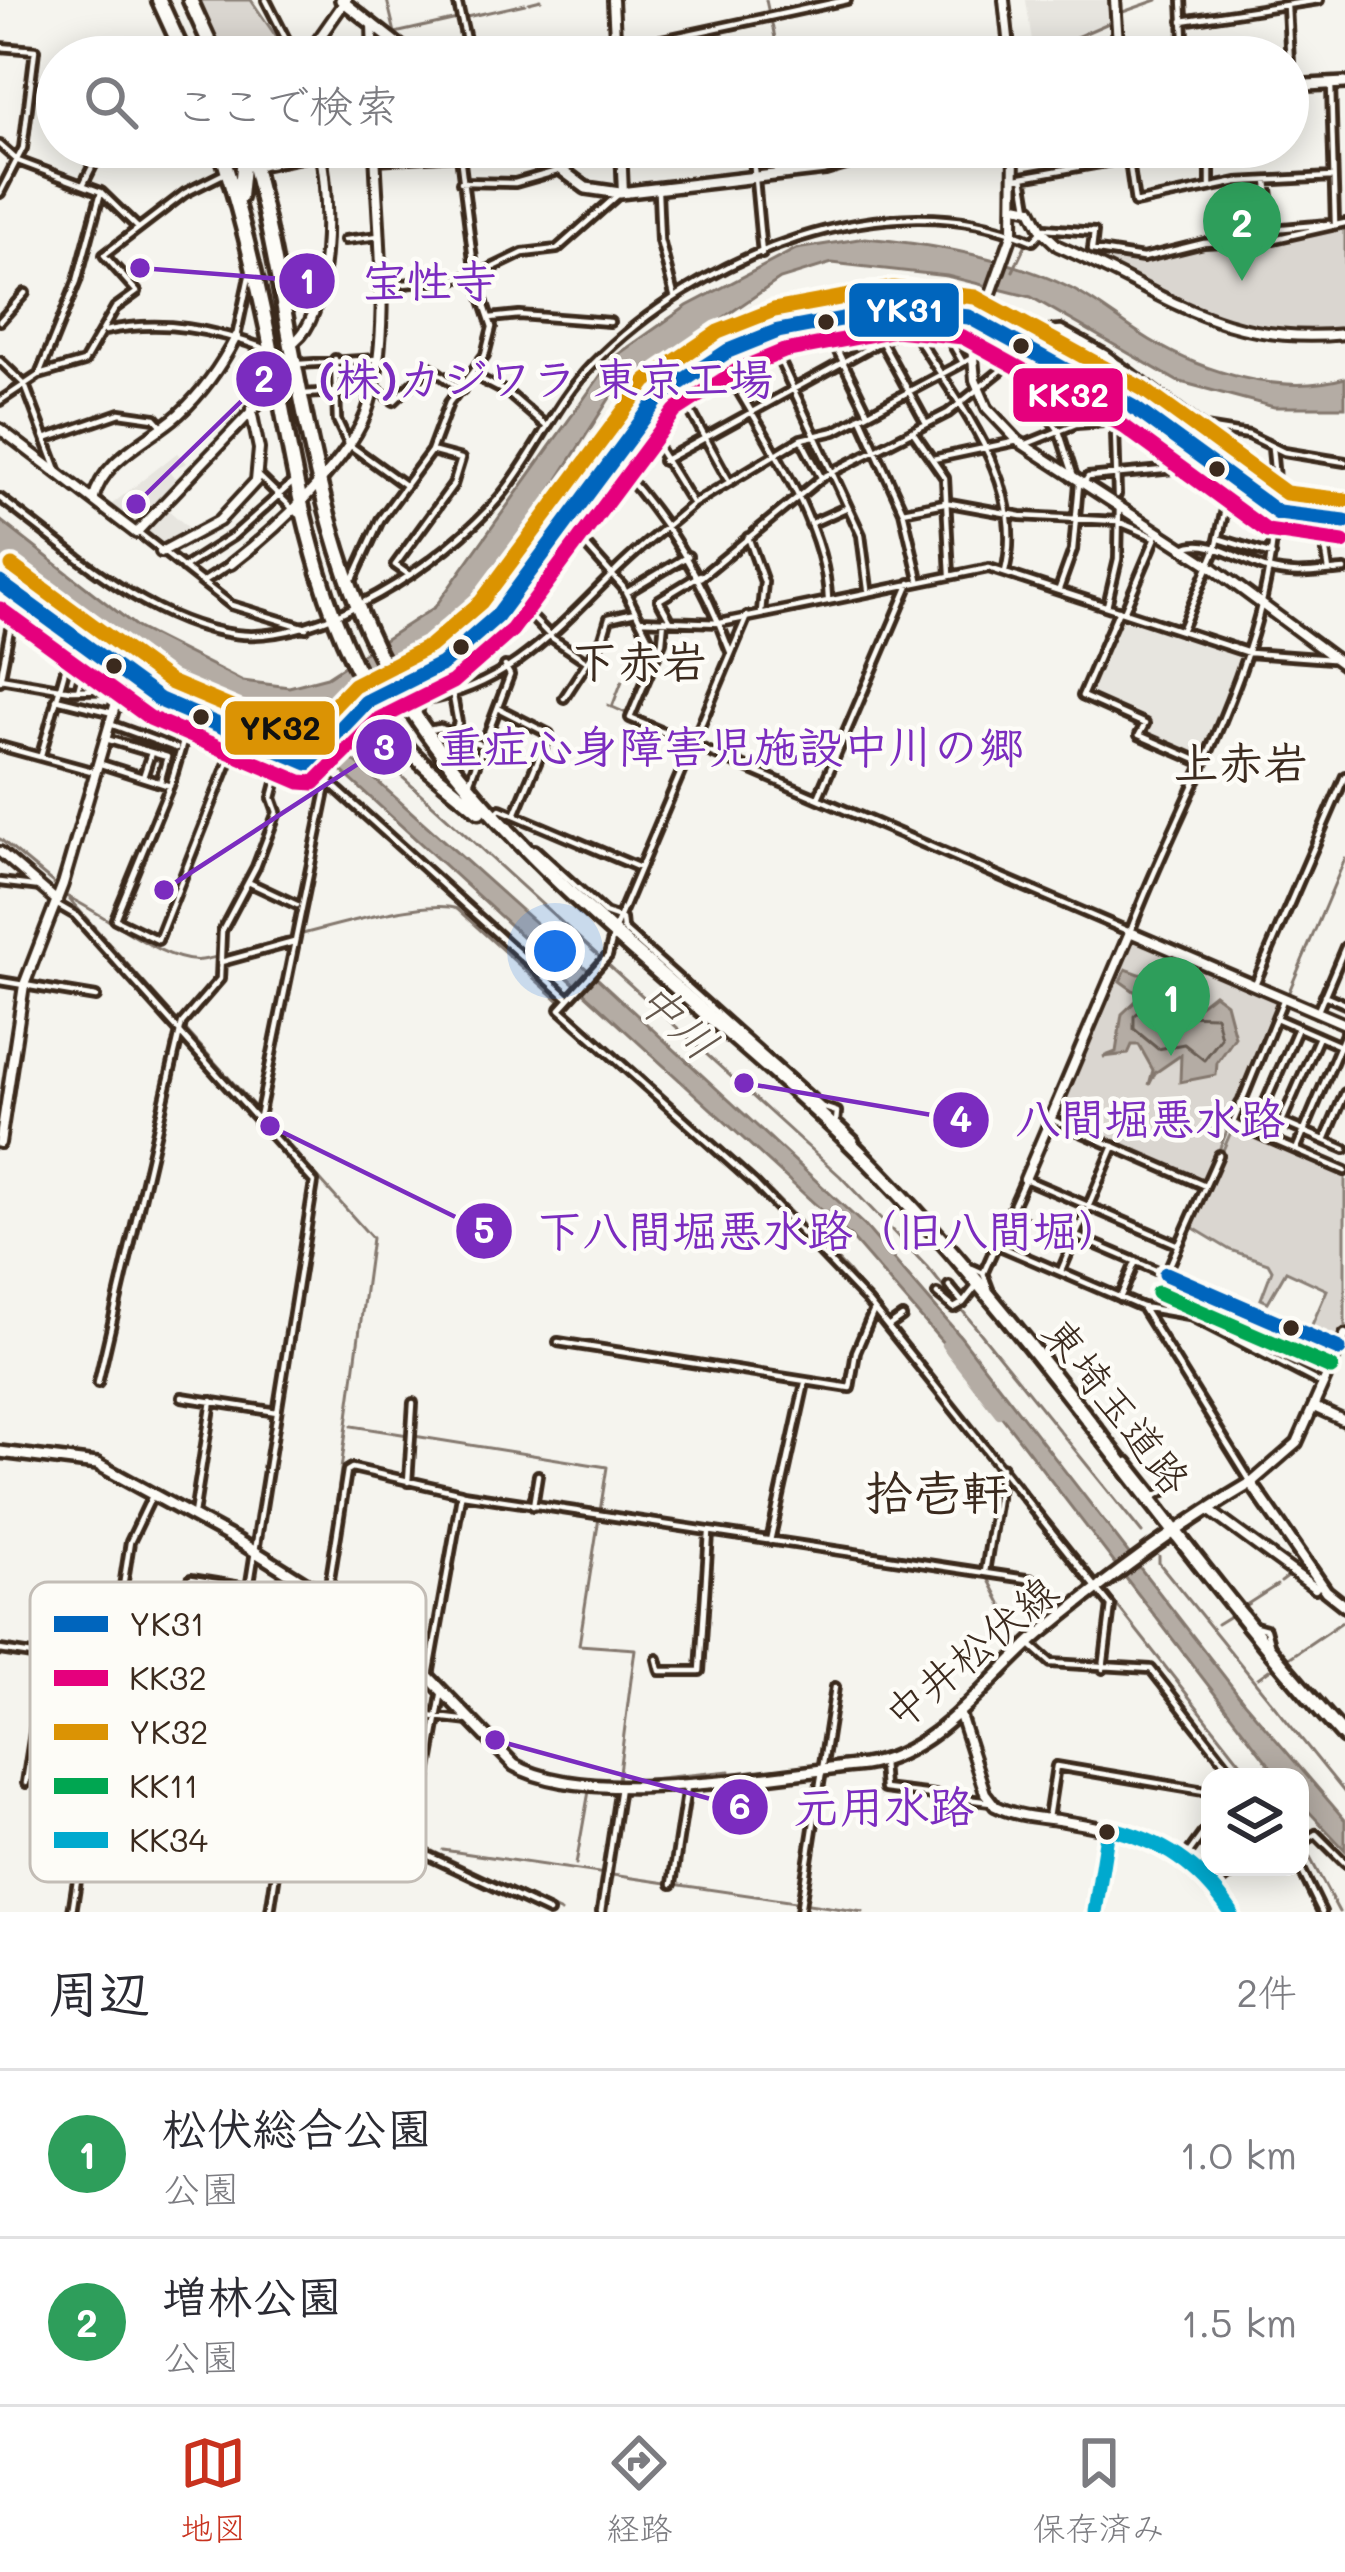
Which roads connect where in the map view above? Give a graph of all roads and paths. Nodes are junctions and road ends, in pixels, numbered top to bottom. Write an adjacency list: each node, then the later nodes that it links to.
1 (155, 0): 15 (highway)
2 (190, 0): 16 (highway)
3 (266, 0): 17 (street)
4 (457, 0): 21 (street)
5 (613, 0): 22 (street)
6 (847, 0): 23 (street)
7 (1004, 0): 24 (street)
8 (1115, 0): 25 (street)
9 (1183, 0): 13 (street)
10 (1319, 0): 12 (street)
11 (344, 1): 14 (main road); 18 (street)
12 (1287, 6): 13 (street); 27 (street)
13 (1183, 21): 26 (street)
14 (372, 24): 19 (street); 20 (main road)
15 (172, 36)
16 (206, 36)
17 (285, 36)
18 (320, 36)
19 (372, 36)
20 (387, 36)
21 (465, 36)
22 (614, 36)
23 (692, 36)
24 (1008, 36)
25 (1118, 36)
26 (1184, 36)
27 (1293, 36)
28 (0, 47): 33 (street)
29 (1345, 83): 30 (main road)
30 (1331, 85): 31 (main road); 56 (street)
31 (1309, 86)
32 (0, 145): 33 (street)
33 (18, 161): 34 (street); 63 (street)
34 (36, 168)
35 (37, 168): 59 (street)
36 (91, 168): 59 (street)
37 (224, 168): 53 (highway, 東埼玉道路)
38 (246, 168): 67 (highway)
39 (252, 168): 97 (highway, 東埼玉道路)
40 (322, 168): 97 (street)
41 (375, 168): 73 (street)
42 (460, 168): 58 (street)
43 (558, 168): 52 (main road)
44 (621, 168): 64 (street)
45 (751, 168): 54 (street)
46 (828, 168): 51 (main road)
47 (1018, 168): 55 (street)
48 (1065, 168): 55 (street)
49 (1130, 168): 61 (street)
50 (1210, 168): 61 (street)
51 (825, 169): 54 (main road)
52 (561, 170): 58 (street); 64 (main road)
53 (226, 172): 67 (highway, 東埼玉道路); 70 (street)
54 (751, 176): 60 (main road); 77 (street)
55 (1019, 177): 65 (street); 66 (street)
56 (1332, 177): 57 (street); 69 (street)
57 (1267, 181): 61 (street); 71 (street)
58 (461, 182): 79 (street)
59 (82, 185): 62 (street)
60 (658, 186): 64 (main road); 82 (street)
61 (1210, 187)
62 (101, 192): 70 (street); 111 (street)
63 (0, 193)
64 (621, 193): 79 (street)
65 (1016, 206): 66 (street); 74 (street)
66 (1028, 207): 72 (street)
67 (242, 222): 78 (highway, 東埼玉道路)
68 (1345, 223): 69 (street)
69 (1335, 224): 71 (street); 75 (street)
70 (137, 228): 92 (street)
71 (1272, 229): 75 (street)
72 (1042, 231): 74 (street); 75 (street); 94 (street)
73 (379, 236): 76 (street); 80 (street)
74 (1012, 236): 77 (street); 87 (street)
75 (1274, 239)
76 (345, 240)
77 (761, 255): 82 (street)
78 (253, 267): 95 (street); 100 (highway, 東埼玉道路)
79 (475, 276): 80 (street); 86 (street)
80 (377, 287): 104 (street)
81 (25, 293): 88 (street)
82 (674, 295): 134 (street)
83 (902, 308): 84 (main road); 85 (main road); 91 (street)
84 (938, 310): 87 (main road); 91 (street); 102 (street)
85 (866, 313): 90 (main road); 98 (street)
86 (490, 318): 89 (street); 112 (street)
87 (978, 320): 96 (main road); 102 (street)
88 (0, 321)
89 (610, 322)
90 (824, 322): 93 (main road); 106 (street)
91 (911, 325): 98 (street); 110 (street)
92 (105, 331): 95 (street); 111 (street)
93 (767, 334): 101 (main road); 116 (street)
94 (1345, 334)
95 (236, 337): 100 (street); 133 (street)
96 (1009, 340): 99 (main road); 102 (street); 107 (street); 109 (street)
97 (295, 341): 108 (highway, 東埼玉道路)
98 (881, 341): 106 (street); 120 (street)
99 (1029, 347): 107 (street); 123 (main road)
100 (271, 351): 117 (highway, 東埼玉道路)
101 (719, 356): 113 (main road); 127 (street)
102 (969, 358): 110 (street); 122 (street)
103 (334, 359): 104 (street); 108 (street); 121 (street)
104 (377, 359): 115 (street)
105 (0, 361): 114 (street)
106 (842, 363): 116 (street); 128 (street)
107 (1012, 363): 122 (street); 136 (street)
108 (298, 364): 118 (highway, 東埼玉道路)
109 (1120, 364): 123 (street); 144 (street)
110 (938, 373): 120 (street); 125 (street)
111 (39, 375): 114 (street)
112 (473, 375): 119 (street); 134 (street)
113 (675, 383): 129 (main road); 140 (street)
114 (25, 385): 124 (street); 139 (street)
115 (373, 387): 119 (street); 142 (street)
116 (796, 387): 127 (street); 138 (street)
117 (278, 389): 118 (street); 126 (street); 173 (highway, 東埼玉道路)
118 (303, 389): 121 (street); 158 (highway, 東埼玉道路)
119 (462, 390): 147 (street)
120 (906, 390): 128 (street); 132 (street)
121 (335, 392): 142 (street)
122 (978, 392): 125 (street); 143 (street)
123 (1108, 392): 130 (main road); 131 (street)
124 (0, 401)
125 (961, 405): 132 (street); 146 (street)
126 (251, 410): 157 (street); 185 (street)
127 (751, 413): 140 (street); 148 (street)
128 (864, 414): 138 (street); 145 (street)
129 (640, 418): 149 (main road); 151 (street)
130 (1150, 418): 131 (street); 153 (main road)
131 (1114, 422): 136 (street); 156 (street)
132 (926, 423): 137 (street)
133 (163, 427): 139 (street); 169 (street)
134 (548, 427): 202 (street)
135 (0, 429): 154 (street)
136 (1059, 431): 143 (street); 162 (street)
137 (913, 432): 145 (street); 150 (street)
138 (814, 436): 141 (street); 155 (street)
139 (48, 438): 154 (street)
140 (705, 438): 151 (street); 161 (street)
141 (801, 439): 148 (street); 159 (street)
142 (348, 443): 158 (street); 164 (street)
143 (1021, 443): 146 (street); 162 (street)
144 (1272, 448): 152 (street); 177 (street)
145 (880, 450): 155 (street); 175 (street)
146 (986, 450): 150 (street); 176 (street)
147 (431, 451): 164 (street); 202 (street)
148 (773, 457): 161 (street); 168 (street)
149 (610, 459): 182 (main road); 184 (street)
150 (933, 459): 170 (street)
151 (663, 461): 171 (street)
152 (1345, 462)
153 (1214, 466): 156 (street); 160 (main road)
154 (57, 471): 169 (street)
155 (832, 472): 159 (street); 174 (street)
156 (1116, 475): 162 (street); 165 (street)
157 (259, 476): 166 (street); 191 (street)
158 (321, 476): 173 (street); 217 (highway, 東埼玉道路)
159 (821, 478): 168 (street)
160 (1232, 480): 177 (main road); 188 (street)
161 (729, 481): 171 (street)
162 (1079, 481): 172 (street); 179 (street)
163 (291, 484): 166 (street)
164 (406, 486): 205 (street)
165 (1117, 494)
166 (279, 495): 173 (street); 196 (street)
167 (0, 498): 229 (street)
168 (797, 499): 183 (street); 187 (street)
169 (93, 500): 185 (street)
170 (944, 502): 175 (street); 176 (street); 203 (street)
171 (693, 503): 184 (street)
172 (1119, 506): 180 (street); 186 (street)
173 (297, 507): 194 (street); 225 (highway, 東埼玉道路)
174 (848, 507): 183 (street); 211 (street)
175 (903, 511): 206 (street)
176 (1006, 512): 179 (street); 200 (street)
177 (1278, 513): 178 (main road); 192 (street)
178 (1321, 519): 181 (main road); 198 (street)
179 (1076, 520): 180 (street); 210 (street)
180 (1117, 521): 186 (street); 218 (street)
181 (1345, 521)
182 (566, 523): 201 (street); 214 (main road)
183 (810, 524): 215 (street)
184 (669, 526): 193 (street); 201 (street)
185 (138, 532): 191 (street)
186 (1156, 534): 189 (street); 220 (street)
187 (748, 537): 204 (street); 223 (street)
188 (1219, 539): 190 (street); 192 (street)
189 (1184, 548): 190 (street); 195 (street)
190 (1216, 549): 195 (street); 197 (street)
191 (161, 552): 196 (street)
192 (1272, 555): 197 (street)
193 (688, 556): 204 (street); 212 (street)
194 (231, 564): 207 (street)
195 (1209, 565): 216 (street); 230 (street)
196 (183, 568): 207 (street)
197 (1270, 571): 198 (street); 216 (street)
198 (1329, 571): 199 (street)
199 (1345, 571)
200 (1004, 572): 203 (street); 210 (street)
201 (613, 574): 212 (street); 232 (street)
202 (409, 575): 217 (street)
203 (950, 575): 206 (street)
204 (700, 576): 227 (street); 228 (street)
205 (354, 577)
206 (920, 580): 209 (street)
207 (203, 582): 229 (street)
208 (0, 583): 213 (main road)
209 (910, 583): 211 (street); 279 (street)
210 (1058, 589): 218 (street)
211 (868, 591): 215 (street)
212 (626, 593): 221 (street)
213 (16, 595): 222 (street); 231 (main road)
214 (512, 598): 232 (street); 243 (main road)
215 (828, 599): 223 (street)
216 (1262, 603): 235 (street); 239 (street)
217 (359, 606): 225 (street); 243 (highway, 東埼玉道路)
218 (1108, 606): 220 (street)
219 (0, 610): 222 (street)
220 (1122, 611): 230 (street); 271 (street)
221 (635, 612): 226 (street); 238 (street)
222 (13, 614): 242 (street)
223 (761, 614): 224 (street)
224 (747, 616): 228 (street); 234 (street)
225 (334, 617): 229 (street); 249 (highway, 東埼玉道路)
226 (640, 620): 227 (street); 236 (street)
227 (667, 620): 228 (street); 236 (street)
228 (720, 623): 234 (street)
229 (306, 628)
230 (1181, 631): 235 (street)
231 (74, 638): 233 (main road); 246 (street)
232 (552, 638): 238 (street); 240 (street)
233 (89, 650): 237 (main road); 248 (street)
234 (731, 653): 261 (street)
235 (1249, 653): 239 (street); 271 (street)
236 (657, 654): 261 (street)
237 (103, 660): 241 (main road); 244 (street)
238 (586, 661): 251 (street)
239 (1342, 662)
240 (505, 666): 250 (street); 253 (street)
241 (124, 675): 245 (main road); 247 (street)
242 (0, 679): 246 (street)
243 (396, 684): 249 (main road); 264 (highway, 東埼玉道路)
244 (94, 688): 247 (street); 248 (street)
245 (142, 688): 247 (street); 254 (main road)
246 (59, 689): 248 (street); 252 (street)
247 (120, 689): 255 (street)
248 (78, 690)
249 (372, 696): 269 (highway, 東埼玉道路); 270 (main road)
250 (453, 696): 256 (street); 258 (street)
251 (564, 698)
252 (56, 699): 255 (street); 268 (street)
253 (500, 709): 263 (street); 281 (street)
254 (191, 715): 257 (main road); 278 (street)
255 (112, 719): 259 (street); 260 (street)
256 (428, 730): 258 (street); 264 (street)
257 (239, 734): 267 (main road); 278 (street)
258 (453, 734): 263 (street); 264 (street)
259 (106, 739): 266 (street); 272 (street)
260 (148, 740): 265 (street); 266 (street)
261 (693, 745): 279 (street); 283 (street)
262 (0, 746): 268 (street)
263 (484, 746): 277 (street)
264 (439, 747): 269 (street); 277 (street); 286 (highway, 東埼玉道路)
265 (176, 748)
266 (148, 751): 274 (street); 276 (street)
267 (284, 754): 270 (main road); 285 (street)
268 (40, 755): 272 (street)
269 (416, 758): 286 (highway, 東埼玉道路)
270 (311, 761): 275 (street)
271 (1201, 762): 291 (street)
272 (96, 768): 274 (street); 288 (street)
273 (1345, 776): 296 (street)
274 (143, 777): 276 (street)
275 (328, 781): 289 (street); 301 (street)
276 (160, 782): 278 (street)
277 (469, 783): 280 (street)
278 (170, 786)
279 (818, 798): 291 (street)
280 (497, 813): 281 (street); 290 (street)
281 (515, 815): 283 (street)
282 (0, 852): 287 (street)
283 (640, 868): 290 (street)
284 (0, 882): 287 (street)
285 (248, 882): 289 (street); 294 (street)
286 (562, 882): 290 (highway, 東埼玉道路)
287 (40, 887): 288 (street)
288 (58, 897): 297 (street); 307 (street)
289 (299, 906): 292 (street)
290 (617, 923): 301 (street); 334 (highway, 東埼玉道路)
291 (1130, 932): 296 (street); 314 (street)
292 (294, 942): 294 (street); 315 (street)
293 (1345, 947): 298 (street)
294 (220, 958): 307 (street)
295 (0, 981): 297 (street)
296 (1255, 983): 300 (street)
297 (24, 985): 299 (street); 319 (street)
298 (1324, 995): 302 (street); 303 (street)
299 (96, 997)
300 (1283, 998): 303 (street); 304 (street)
301 (569, 999): 341 (street)
302 (1345, 1004)
303 (1317, 1012): 305 (street)
304 (1276, 1018): 306 (street); 312 (street)
305 (1345, 1024)
306 (1298, 1028): 309 (street); 313 (street)
307 (181, 1030): 315 (street); 349 (street)
308 (1345, 1034): 310 (street)
309 (1319, 1037): 310 (street); 316 (street)
310 (1342, 1047): 317 (street)
311 (1345, 1093): 318 (street)
312 (1240, 1104): 313 (street); 322 (street)
313 (1261, 1113): 316 (street)
314 (1051, 1119): 320 (street); 325 (street)
315 (258, 1121): 355 (street)
316 (1282, 1122): 317 (street)
317 (1304, 1131): 318 (street); 322 (street)
318 (1325, 1140): 321 (street)
319 (0, 1143)
320 (1114, 1146): 326 (street); 327 (street)
321 (1345, 1149)
322 (1296, 1150): 324 (street)
323 (1219, 1155): 326 (street)
324 (1345, 1171)
325 (1025, 1179): 327 (street); 329 (street)
326 (1205, 1186): 330 (street)
327 (1088, 1206): 328 (street); 330 (street)
328 (1076, 1236): 331 (street); 332 (street)
329 (995, 1244): 332 (street); 334 (street)
330 (1179, 1245): 333 (street)
331 (1136, 1261): 333 (street); 338 (street)
332 (1061, 1271): 338 (street)
333 (1166, 1274): 336 (street)
334 (981, 1278): 339 (street); 362 (street); 368 (highway, 東埼玉道路)
335 (949, 1286): 339 (street)
336 (1199, 1288): 342 (street); 347 (street)
337 (938, 1294): 339 (street)
338 (1120, 1298): 340 (street)
339 (963, 1303)
340 (1142, 1307): 342 (street); 361 (street)
341 (875, 1309): 344 (street); 348 (street)
342 (1188, 1315): 350 (street)
343 (902, 1317): 344 (street)
344 (889, 1326): 358 (street)
345 (1345, 1335): 347 (street)
346 (558, 1342): 348 (street)
347 (1342, 1350): 350 (street)
348 (806, 1382): 370 (street)
349 (98, 1383)
350 (1324, 1385): 354 (street)
351 (182, 1397): 352 (street)
352 (212, 1401): 355 (street); 367 (street)
353 (413, 1403): 360 (street)
354 (1314, 1408): 356 (street); 361 (street)
355 (277, 1412): 371 (street)
356 (1345, 1421)
357 (0, 1452): 363 (main road, 中井松伏線)
358 (1002, 1467): 374 (street); 383 (street)
359 (538, 1475): 365 (street)
360 (408, 1482): 364 (street); 381 (street)
361 (1251, 1483): 368 (main road, 中井松伏線); 373 (main road)
362 (1164, 1491)
363 (154, 1494): 367 (main road, 中井松伏線); 377 (street)
364 (462, 1494): 365 (street); 392 (street)
365 (533, 1507): 369 (street)
366 (1210, 1511): 375 (street)
367 (194, 1516): 371 (main road, 中井松伏線)
368 (1173, 1528): 383 (main road, 中井松伏線); 399 (highway, 東埼玉道路)
369 (709, 1533): 370 (street); 389 (street)
370 (770, 1541): 374 (street)
371 (255, 1552): 379 (street); 380 (main road, 中井松伏線)
372 (1202, 1557): 399 (street)
373 (1311, 1570): 375 (street); 384 (main road)
374 (985, 1572): 385 (street)
375 (1300, 1578): 382 (street)
376 (191, 1579): 378 (street)
377 (124, 1582)
378 (210, 1582)
379 (249, 1582)
380 (301, 1582)
381 (326, 1582)
382 (1315, 1588)
383 (1097, 1589): 385 (main road, 中井松伏線); 390 (street)
384 (1345, 1606)
385 (1064, 1615): 386 (main road, 中井松伏線)
386 (1029, 1644): 390 (street); 395 (main road, 中井松伏線)
387 (0, 1650): 388 (street)
388 (30, 1655)
389 (657, 1659)
390 (1103, 1669): 402 (street)
391 (426, 1673): 392 (main road, 中井松伏線)
392 (429, 1676): 394 (main road, 中井松伏線)
393 (836, 1687): 404 (street)
394 (442, 1690): 397 (street); 398 (main road, 中井松伏線)
395 (958, 1711): 401 (main road, 中井松伏線); 409 (street)
396 (426, 1718): 397 (street)
397 (434, 1719): 398 (street); 403 (street)
398 (470, 1720): 407 (main road, 中井松伏線)
399 (1345, 1734)
400 (30, 1758): 406 (street)
401 (882, 1762): 404 (main road, 中井松伏線); 409 (street)
402 (1229, 1768)
403 (426, 1769)
404 (822, 1769): 405 (main road, 中井松伏線); 427 (street)
405 (688, 1782): 407 (main road, 中井松伏線); 421 (street)
406 (26, 1783)
407 (620, 1787): 426 (street)
408 (1201, 1790): 410 (street)
409 (991, 1802): 410 (street)
410 (1048, 1818): 411 (street)
411 (1108, 1828): 415 (street); 428 (street)
412 (1201, 1836): 415 (street)
413 (1309, 1838): 416 (street)
414 (426, 1851): 425 (street)
415 (1185, 1858): 422 (street)
416 (1345, 1863)
417 (1229, 1876): 422 (street)
418 (1304, 1876): 430 (street)
419 (77, 1882): 423 (street)
420 (275, 1882): 424 (street)
421 (672, 1884)
422 (1215, 1887): 429 (street)
423 (72, 1912)
424 (270, 1912)
425 (550, 1912)
426 (601, 1912)
427 (800, 1912)
428 (1095, 1912)
429 (1231, 1912)
430 (1322, 1912)

